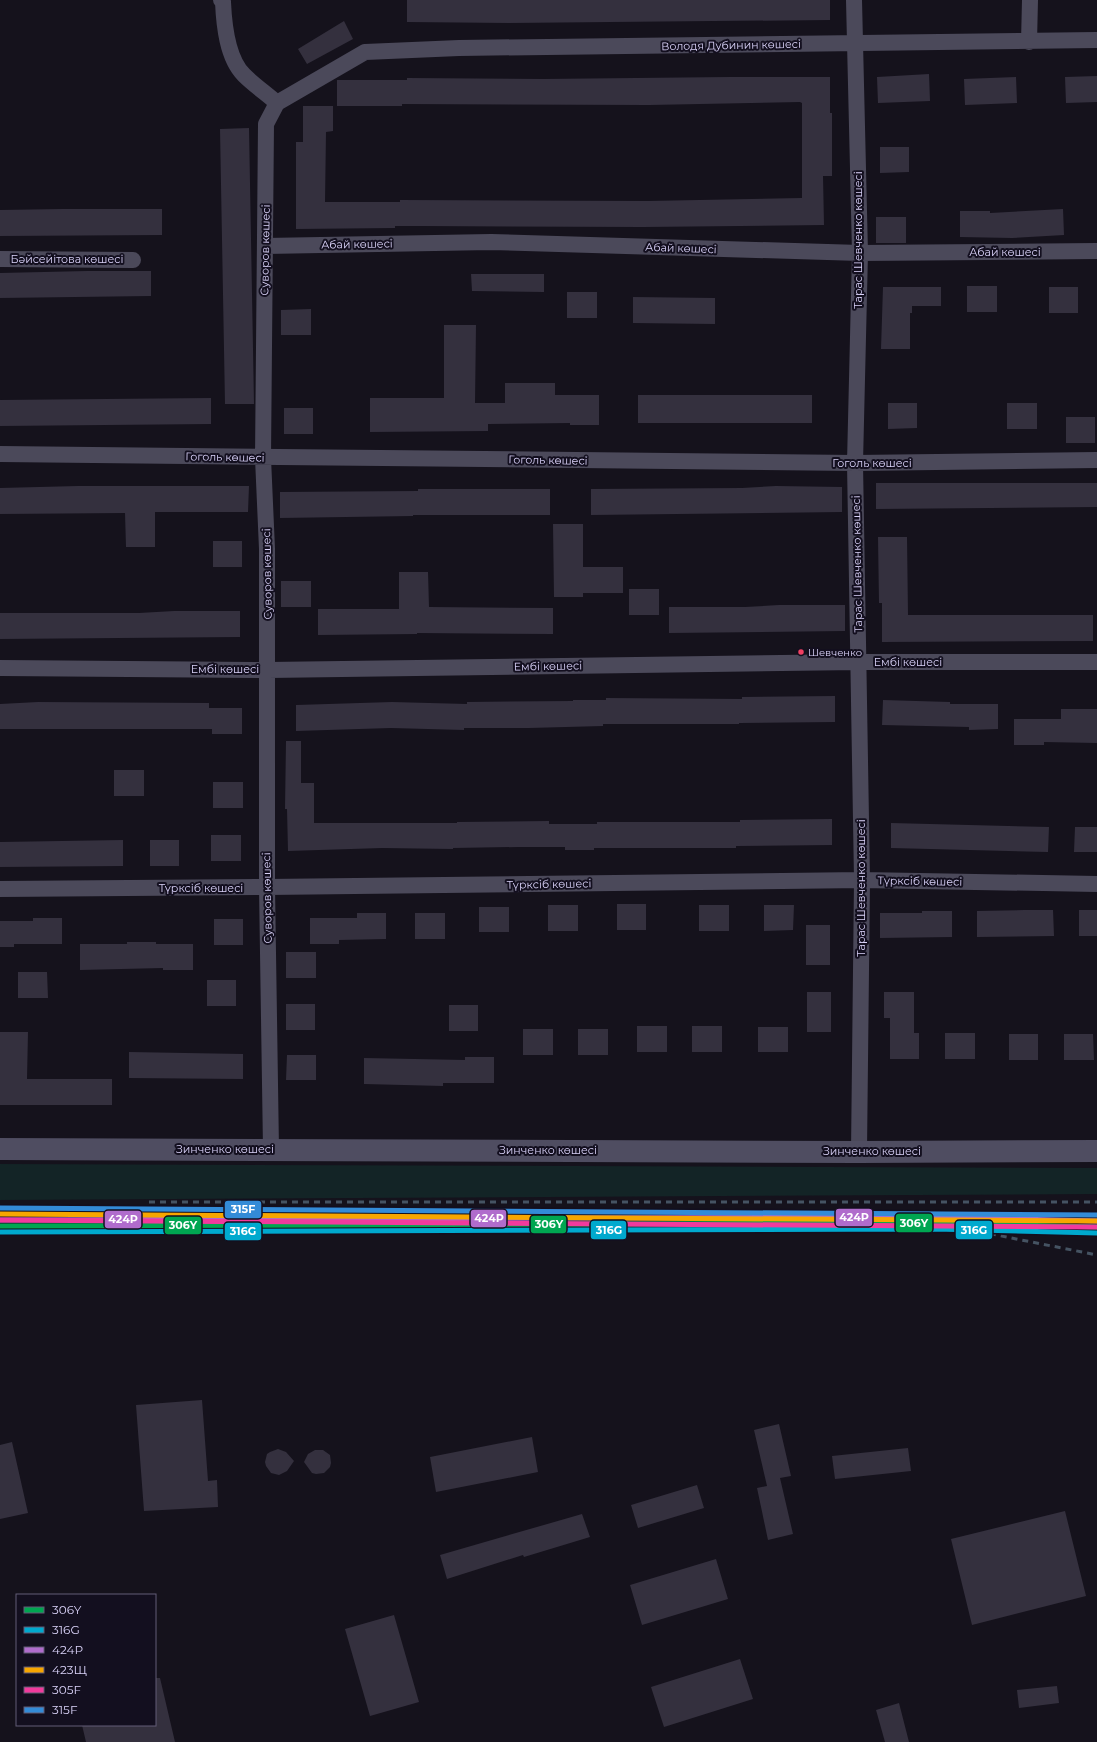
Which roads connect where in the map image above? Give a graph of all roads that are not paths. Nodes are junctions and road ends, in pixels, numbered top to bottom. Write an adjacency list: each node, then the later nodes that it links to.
1 (221, 0): 8 (street)
2 (854, 0): 6 (street, Тарас Шевченко көшесі)
3 (1030, 0): 5 (street)
4 (1097, 40): 5 (street, Володя Дубинин көшесі)
5 (1029, 42): 6 (street, Володя Дубинин көшесі)
6 (855, 44): 7 (street, Володя Дубинин көшесі); 11 (street, Тарас Шевченко көшесі)
7 (365, 52): 8 (street, Суворов көшесі)
8 (278, 103): 9 (street, Суворов көшесі)
9 (265, 246): 11 (street, Абай көшесі); 15 (street, Суворов көшесі)
10 (1097, 251): 11 (street, Абай көшесі)
11 (860, 253): 17 (street, Тарас Шевченко көшесі)
12 (0, 259): 13 (street, Бәйсейітова көшесі)
13 (133, 260)
14 (0, 454): 15 (street, Гоголь көшесі)
15 (262, 458): 17 (street, Гоголь көшесі); 21 (street, Суворов көшесі)
16 (1097, 460): 17 (street, Гоголь көшесі)
17 (855, 463): 18 (street, Тарас Шевченко көшесі)
18 (858, 662): 19 (street, Ембі көшесі); 21 (street, Ембі көшесі); 22 (street, Тарас Шевченко көшесі)
19 (1097, 662)
20 (0, 668): 21 (street, Ембі көшесі)
21 (268, 670): 24 (street, Суворов көшесі)
22 (862, 880): 23 (street, Түрксіб көшесі); 24 (street, Түрксіб көшесі); 29 (street, Тарас Шевченко көшесі)
23 (1097, 884)
24 (267, 887): 25 (street, Түрксіб көшесі); 27 (street, Суворов көшесі)
25 (0, 889)
26 (0, 1148): 27 (main road, Зинченко көшесі)
27 (271, 1149): 29 (main road, Зинченко көшесі)
28 (1097, 1151): 29 (main road, Зинченко көшесі)
29 (859, 1152)

